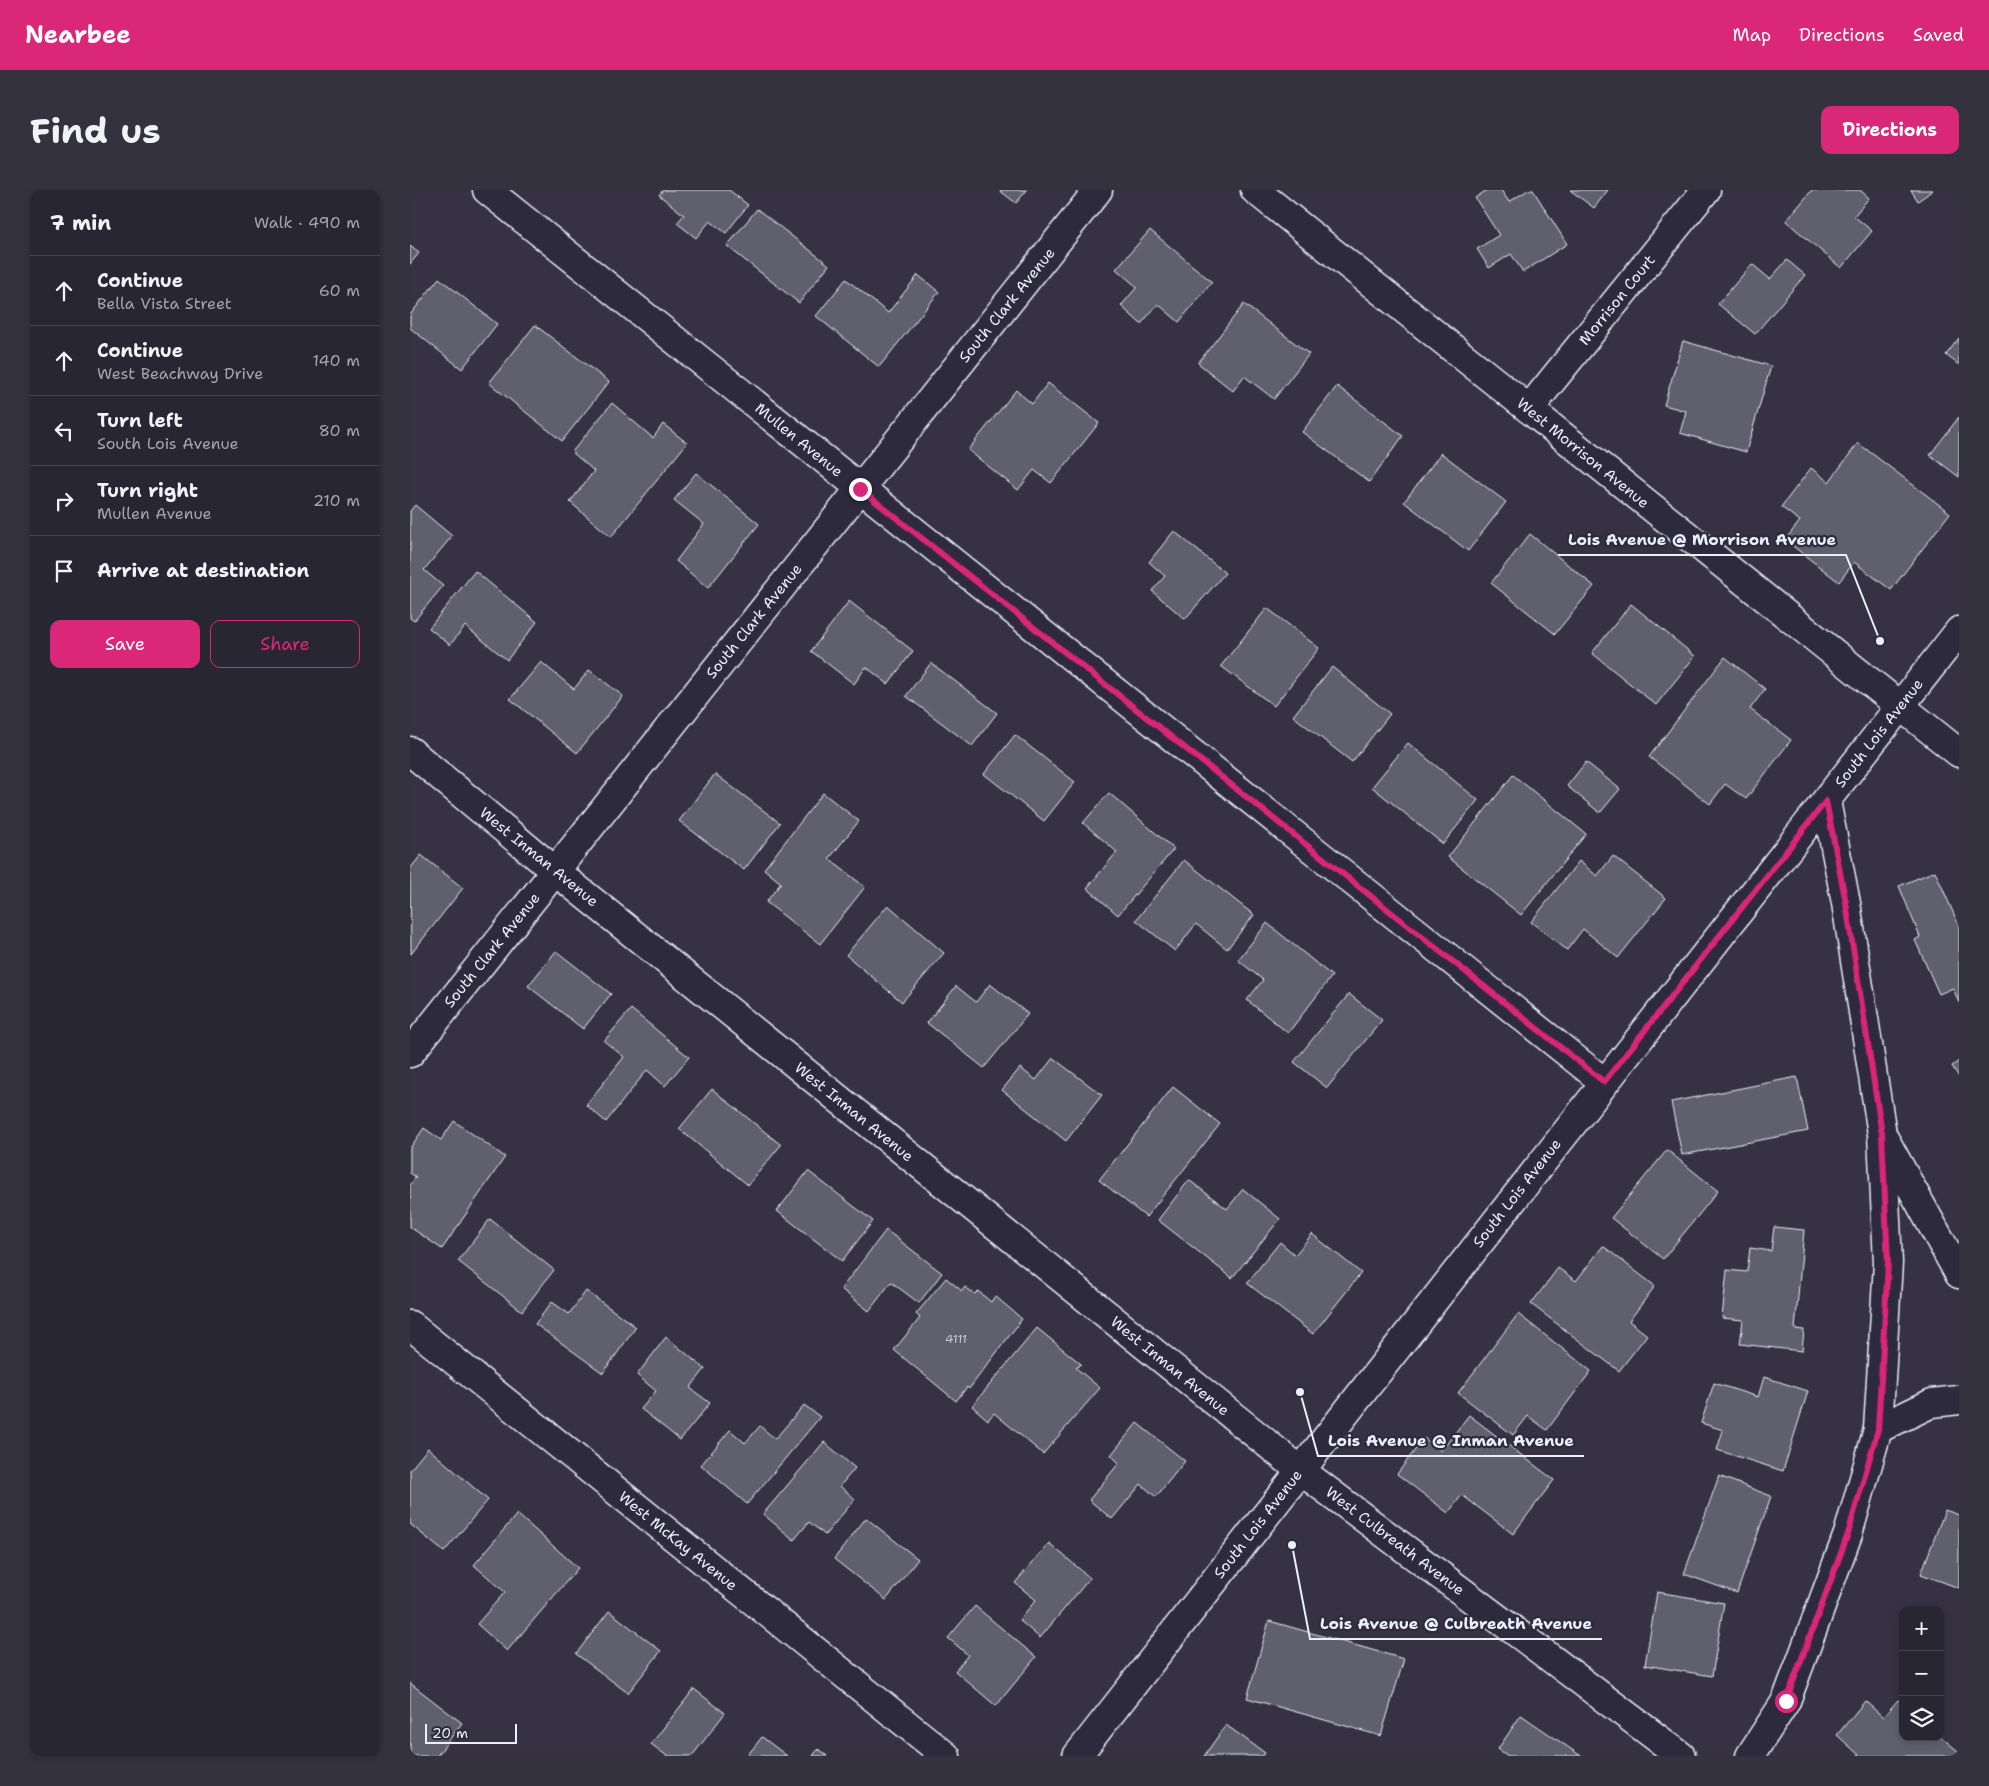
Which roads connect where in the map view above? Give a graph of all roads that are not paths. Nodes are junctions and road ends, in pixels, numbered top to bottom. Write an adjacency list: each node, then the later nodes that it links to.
1 (487, 190): 6 (street, Mullen Avenue)
2 (1098, 190): 6 (street, South Clark Avenue)
3 (1255, 190): 5 (street, West Morrison Avenue)
4 (1706, 190): 5 (street, Morrison Court)
5 (1529, 410): 8 (street, West Morrison Avenue)
6 (860, 489): 12 (street, South Clark Avenue); 14 (street, Mullen Avenue)
7 (1959, 631): 8 (street, South Lois Avenue)
8 (1900, 706): 10 (street, West Morrison Avenue); 11 (street, South Lois Avenue)
9 (410, 751): 12 (street, West Inman Avenue)
10 (1959, 753)
11 (1826, 801): 14 (street, South Lois Avenue); 15 (street)
12 (555, 871): 13 (street, South Clark Avenue); 20 (street, West Inman Avenue)
13 (410, 1053)
14 (1604, 1082): 20 (street, South Lois Avenue)
15 (1882, 1134): 16 (street); 19 (street)
16 (1959, 1274)
17 (410, 1325): 21 (street, West McKay Avenue)
18 (1959, 1400): 19 (street)
19 (1878, 1429): 24 (street)
20 (1300, 1470): 22 (street, South Lois Avenue); 23 (street, West Culbreath Avenue)
21 (946, 1756)
22 (1077, 1756)
23 (1681, 1756)
24 (1750, 1756)

